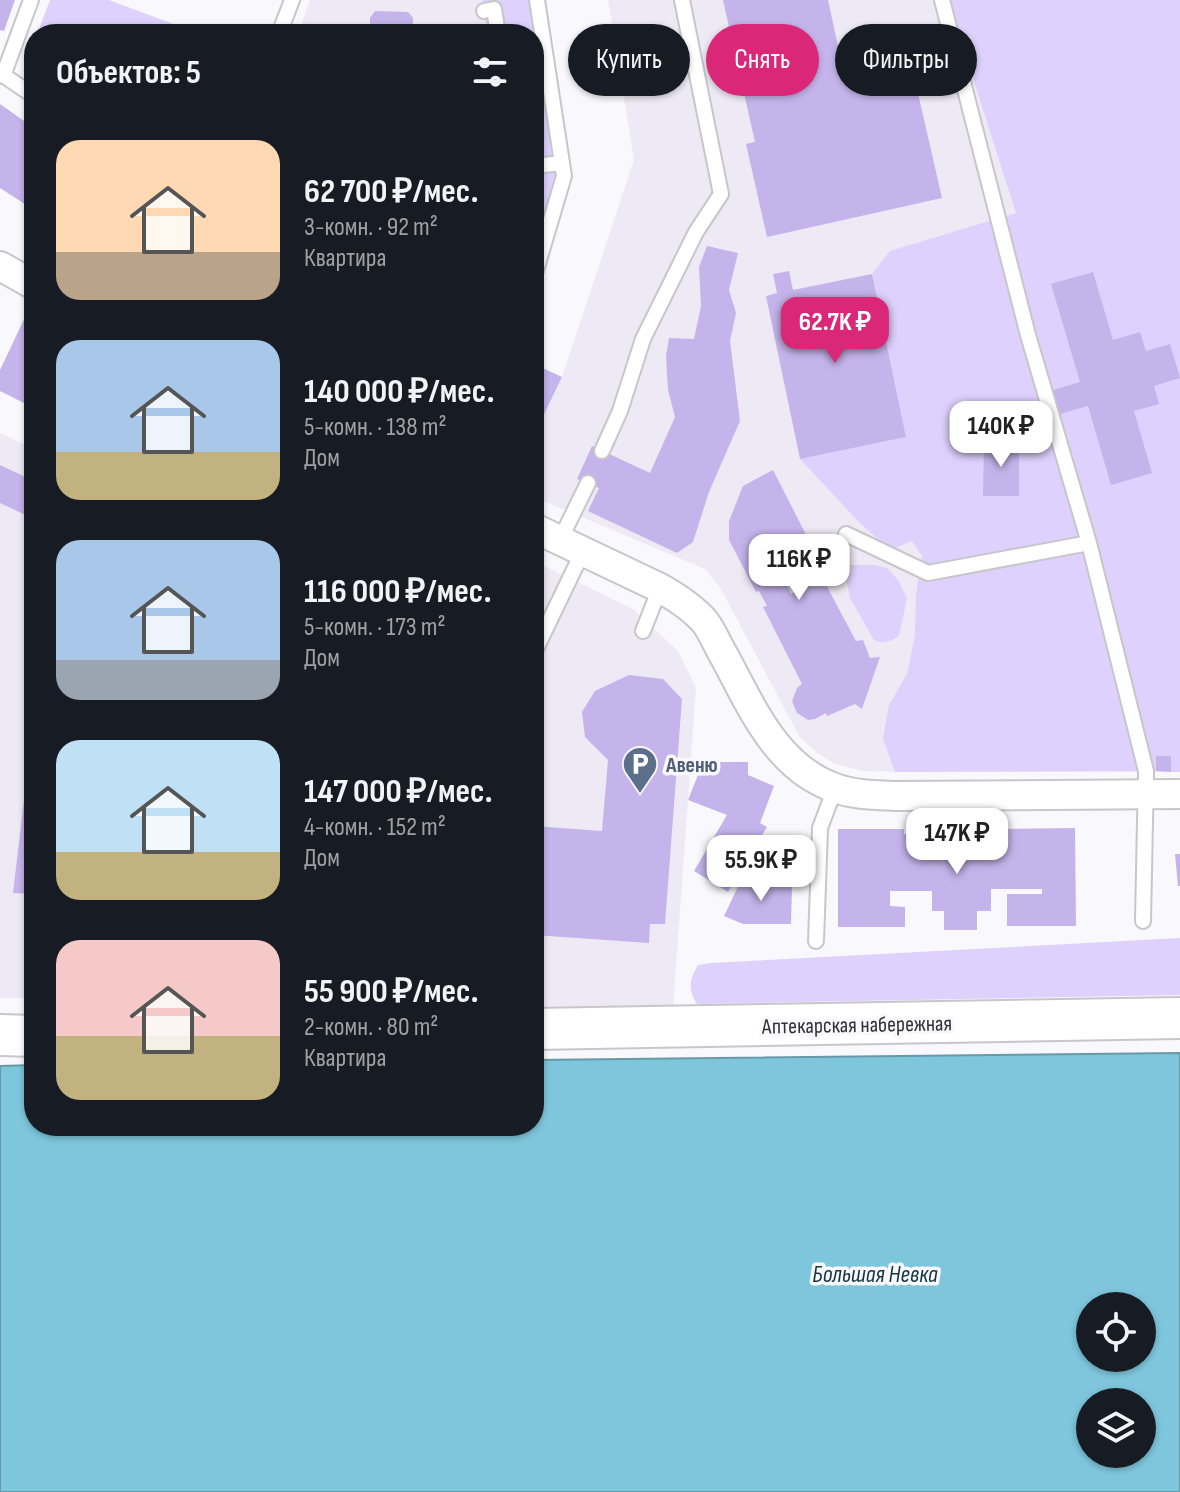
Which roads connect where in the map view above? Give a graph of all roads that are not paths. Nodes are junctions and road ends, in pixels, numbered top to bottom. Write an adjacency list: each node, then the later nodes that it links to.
1 (31, 0): 10 (lane)
2 (292, 0): 7 (lane)
3 (537, 0): 9 (lane)
4 (682, 0): 18 (lane)
5 (942, 0): 22 (lane)
6 (484, 11): 8 (lane)
7 (283, 24)
8 (496, 24)
9 (538, 24)
10 (2, 74): 12 (lane)
11 (544, 81): 13 (lane)
12 (24, 89)
13 (562, 163): 14 (lane); 15 (lane)
14 (544, 165)
15 (544, 243)
16 (0, 266): 17 (street)
17 (24, 279)
18 (602, 451)
19 (588, 483): 23 (lane)
20 (544, 533): 23 (street)
21 (846, 534): 22 (lane)
22 (1089, 543): 28 (lane)
23 (572, 546): 24 (street); 25 (lane)
24 (660, 588): 26 (lane); 27 (street)
25 (544, 625)
26 (643, 631)
27 (835, 788): 28 (street); 31 (lane)
28 (1145, 794): 29 (street); 30 (lane)
29 (1180, 794)
30 (1143, 921)
31 (816, 941)
32 (1180, 1018): 33 (street, Аптекарская набережная)
33 (544, 1029)
34 (0, 1035): 35 (street)
35 (24, 1036)

